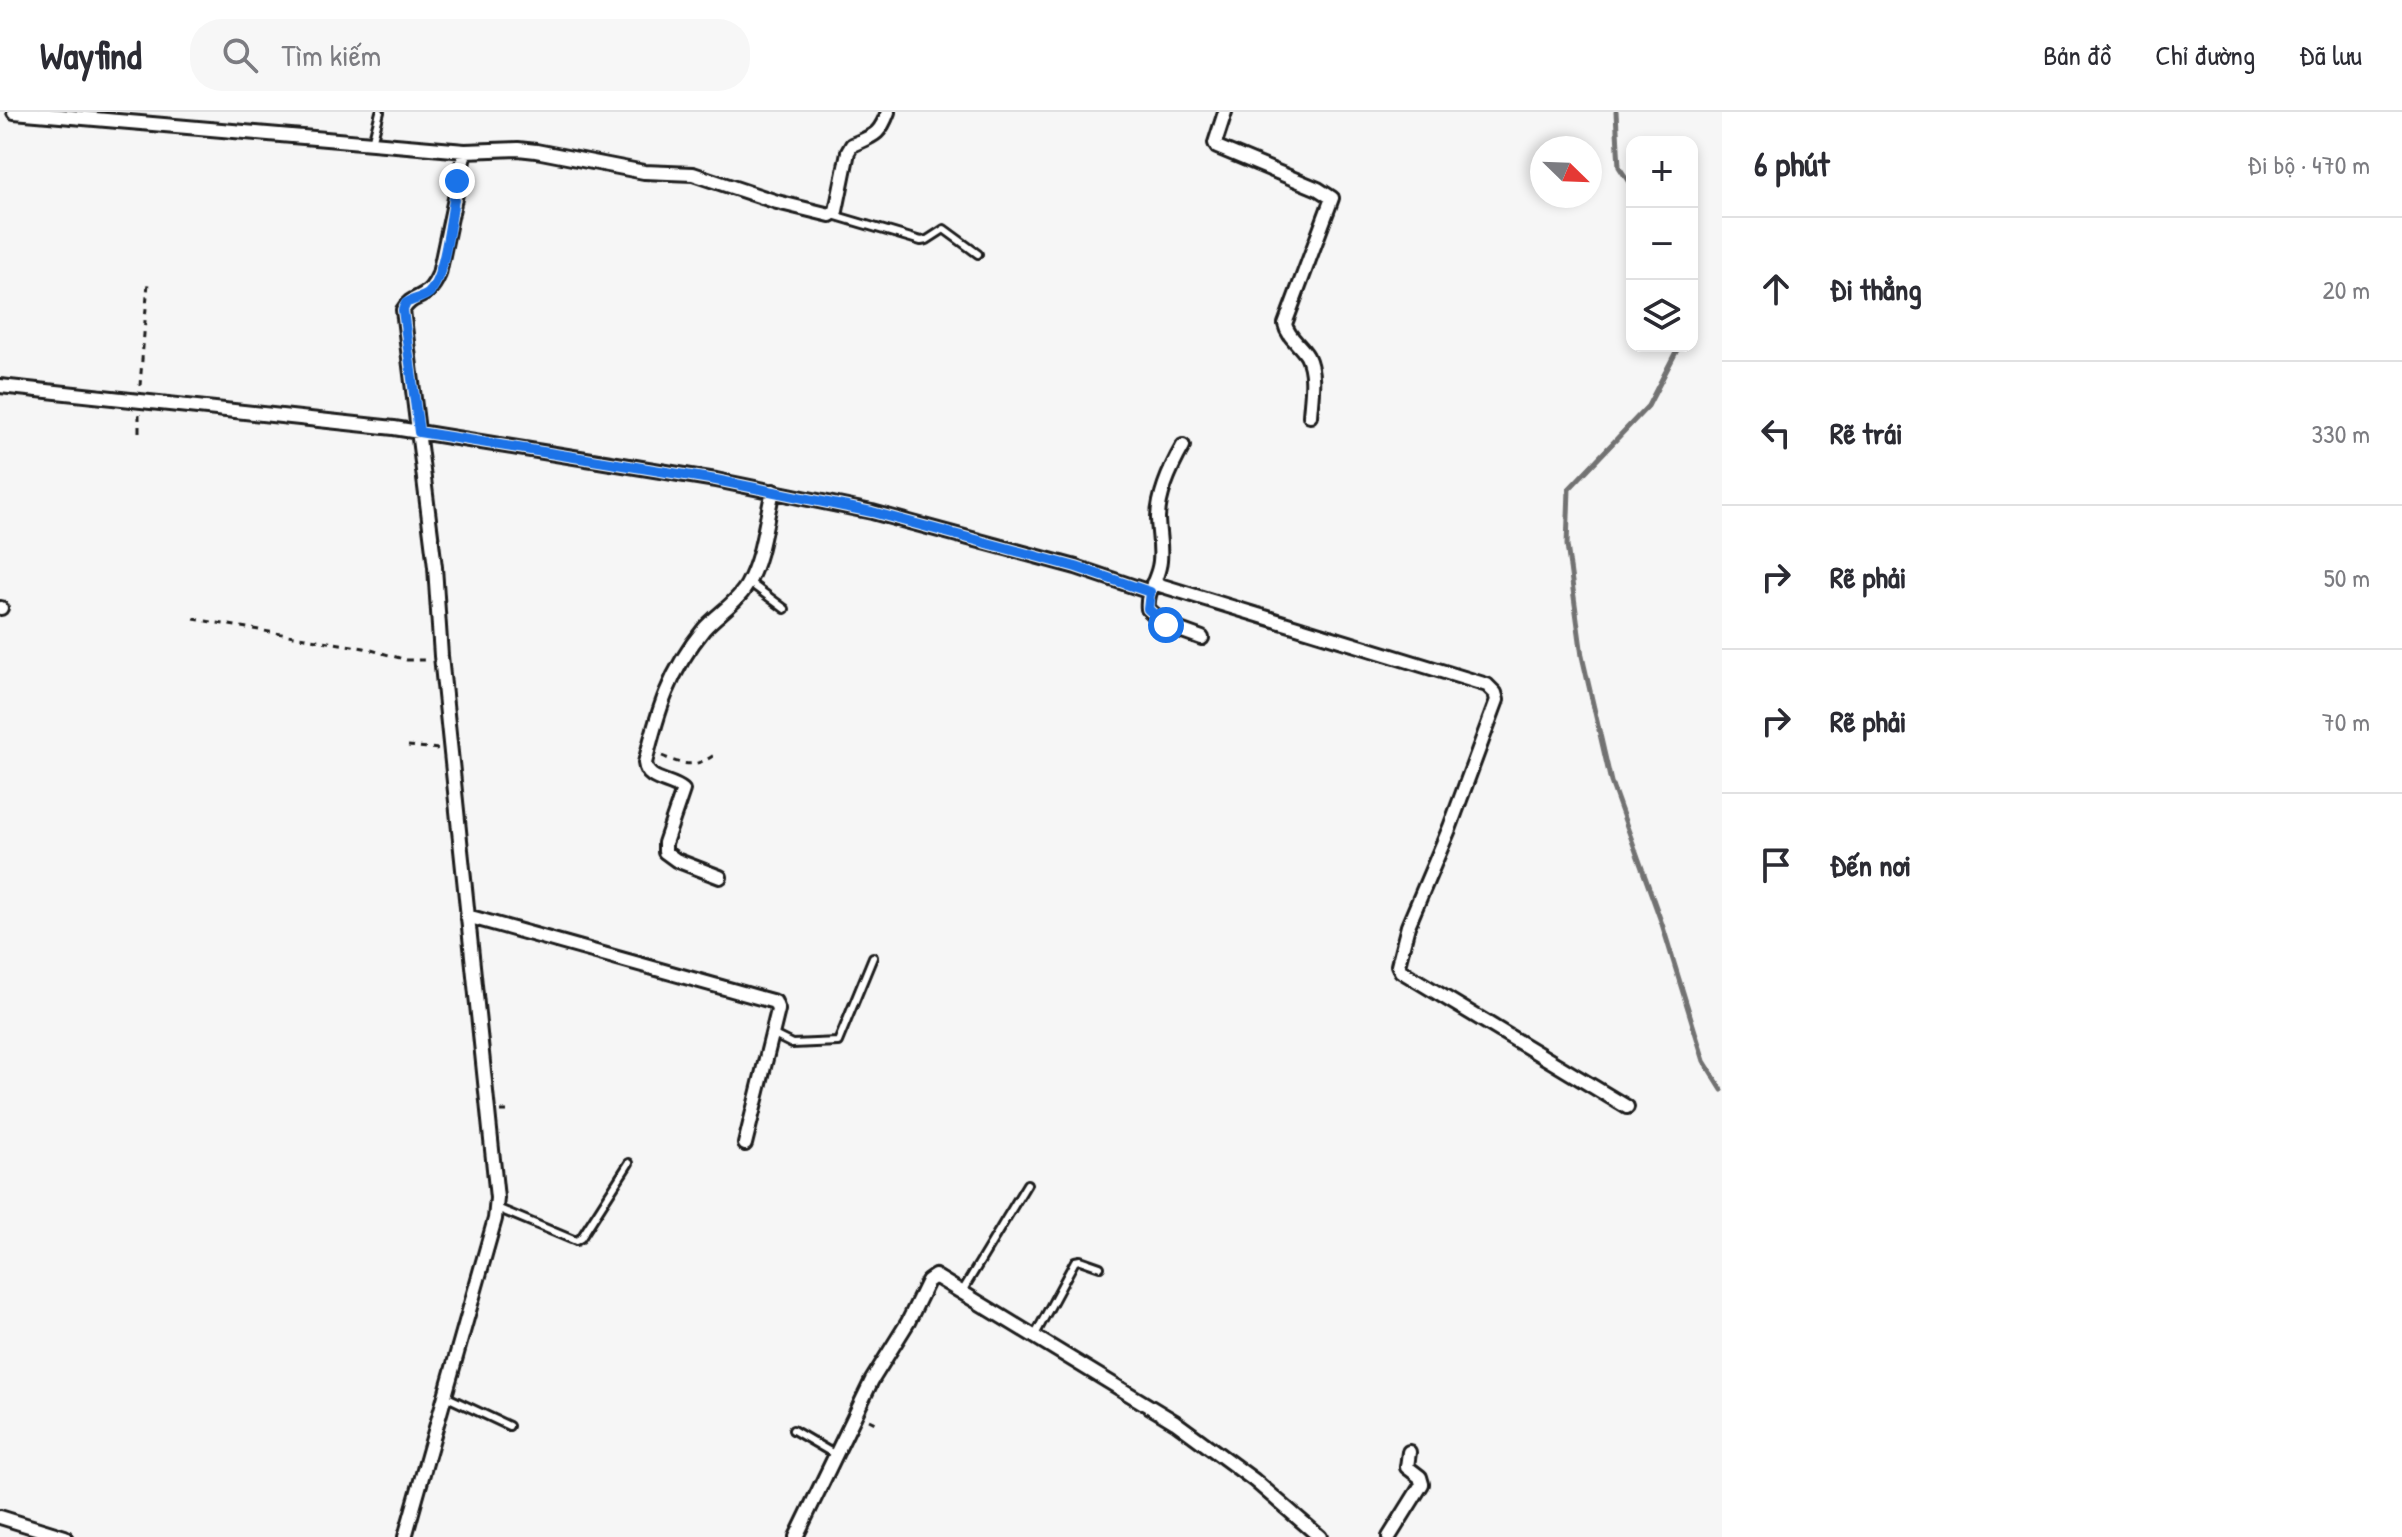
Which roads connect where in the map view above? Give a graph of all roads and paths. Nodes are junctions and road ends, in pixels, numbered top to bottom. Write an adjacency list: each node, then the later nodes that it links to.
1 (14, 112): 5 (street)
2 (380, 112): 5 (lane)
3 (888, 112): 7 (street)
4 (1225, 112): 12 (street)
5 (372, 143): 6 (street)
6 (465, 151): 7 (street); 13 (street)
7 (833, 215): 8 (lane)
8 (978, 254)
9 (148, 282): 11 (path)
10 (0, 386): 11 (street)
11 (139, 401): 13 (street); 14 (path)
12 (1310, 416)
13 (414, 432): 16 (street); 25 (street)
14 (139, 438)
15 (1183, 446): 18 (street)
16 (773, 491): 17 (street); 18 (street)
17 (749, 582): 19 (lane); 24 (street)
18 (1151, 588): 21 (street); 31 (street)
19 (785, 609)
20 (194, 619): 22 (path)
21 (1202, 638)
22 (424, 661)
23 (408, 746): 25 (path)
24 (650, 746): 26 (path); 27 (street)
25 (451, 750): 28 (street)
26 (714, 755)
27 (720, 877)
28 (467, 916): 30 (street); 35 (street)
29 (873, 957): 30 (lane)
30 (771, 1033): 32 (street)
31 (1627, 1107)
32 (745, 1144)
33 (629, 1163): 35 (lane)
34 (1027, 1184): 37 (lane)
35 (497, 1208): 39 (street)
36 (1100, 1267): 38 (lane)
37 (963, 1290): 38 (street); 43 (street)
38 (1035, 1335): 48 (street)
39 (445, 1396): 40 (lane); 46 (street)
40 (509, 1426)
41 (793, 1430): 43 (lane)
42 (1409, 1452): 49 (street)
43 (834, 1454): 47 (street)
44 (0, 1517): 45 (street)
45 (65, 1537)
46 (405, 1537)
47 (796, 1537)
48 (1320, 1537)
49 (1389, 1537)

